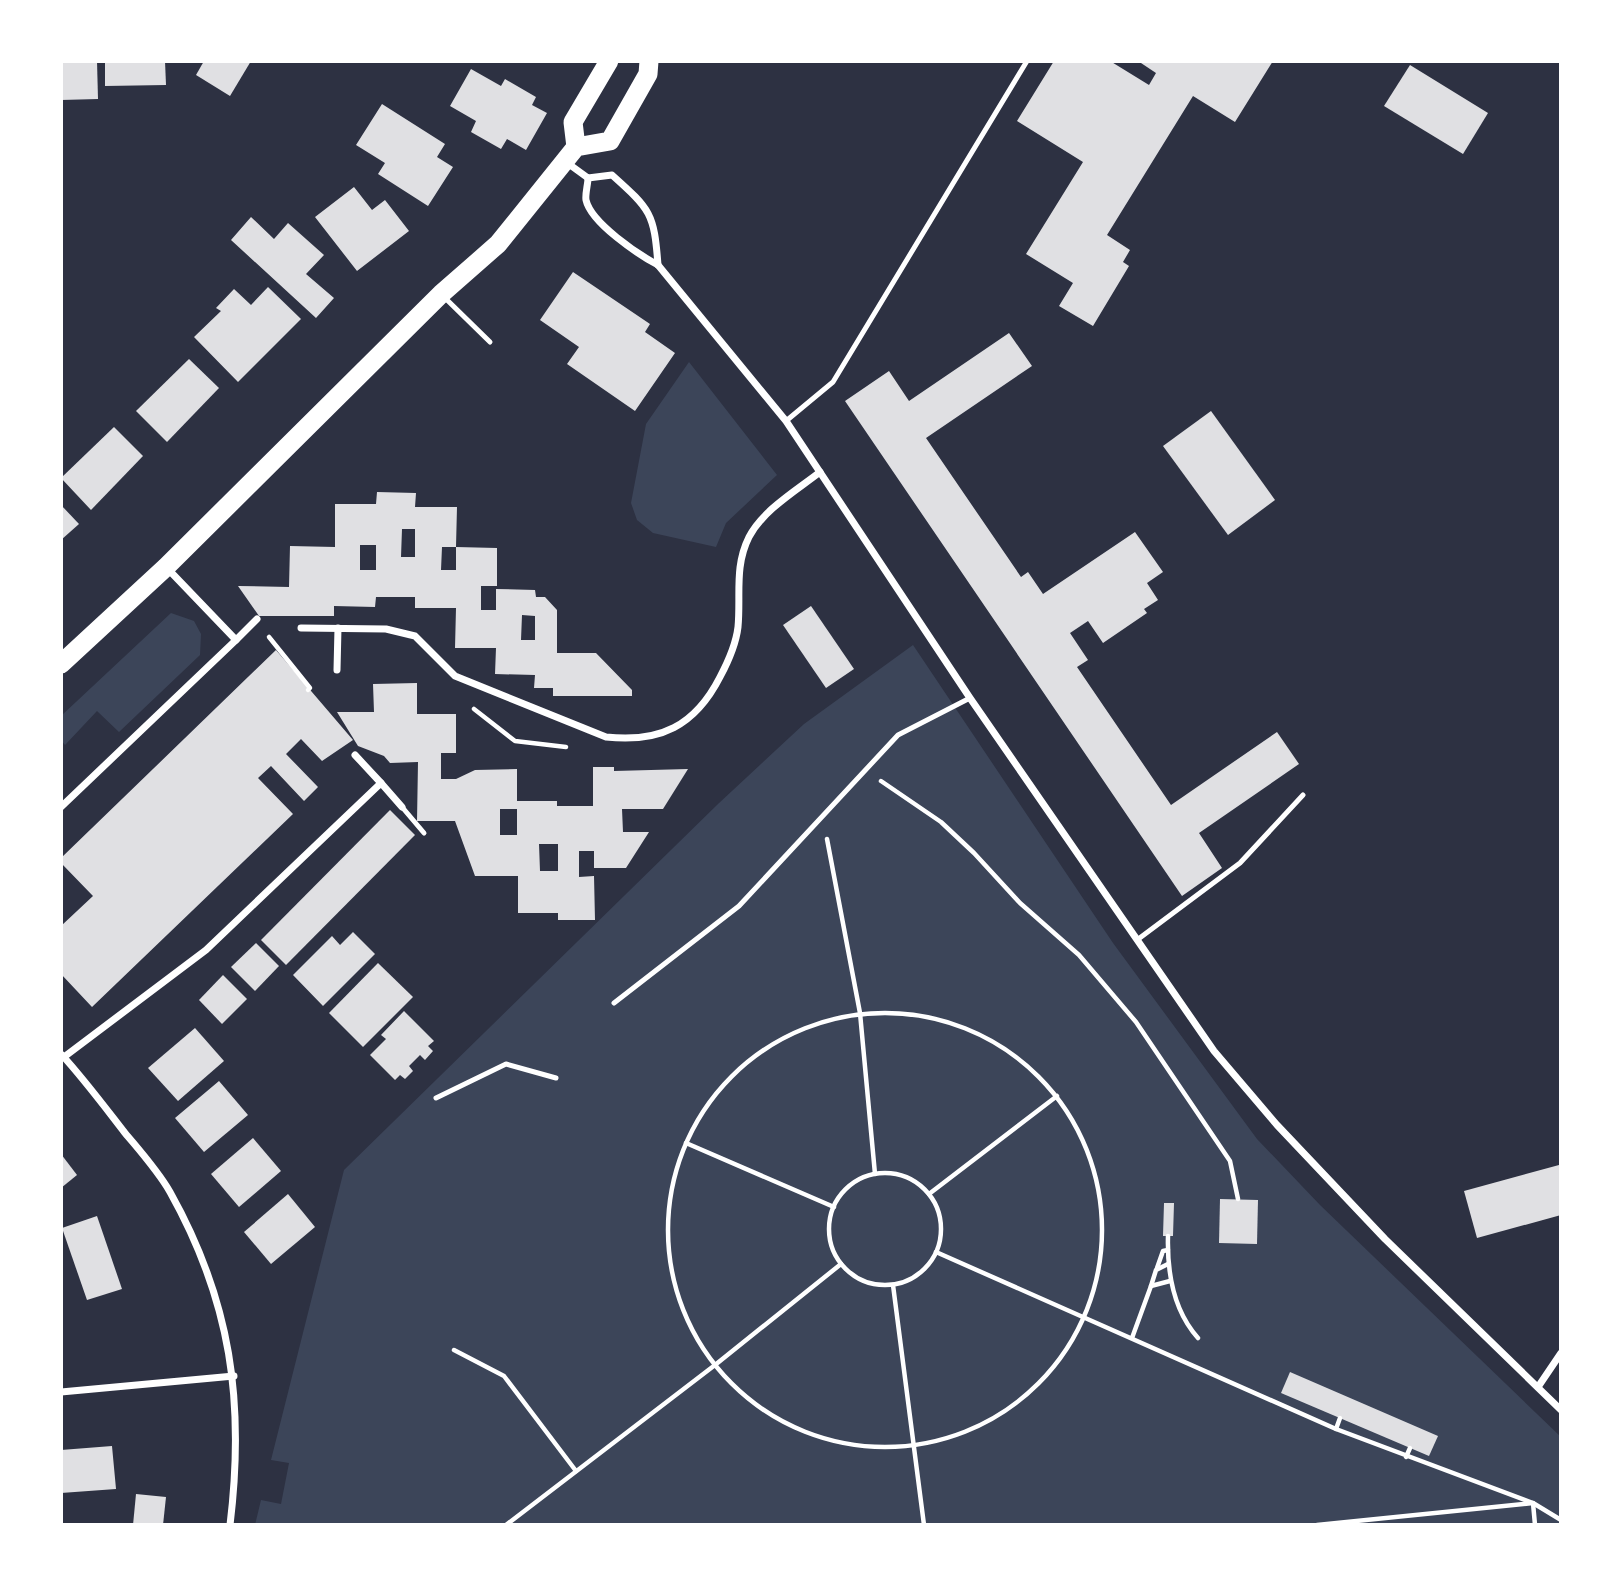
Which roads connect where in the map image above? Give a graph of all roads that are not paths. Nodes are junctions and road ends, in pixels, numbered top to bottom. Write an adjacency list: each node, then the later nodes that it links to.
1 (609, 61): 4 (highway)
2 (649, 61): 4 (highway)
3 (1027, 61): 9 (lane)
4 (571, 154): 5 (street); 7 (highway)
5 (588, 178): 6 (street); 6 (street)
6 (658, 265): 9 (street)
7 (441, 294): 8 (lane); 11 (highway)
8 (490, 342)
9 (786, 422): 10 (street)
10 (820, 472): 14 (street); 18 (street)
11 (166, 567): 15 (street); 16 (highway)
12 (257, 619): 15 (street)
13 (301, 628): 14 (street)
14 (338, 628): 17 (street)
15 (236, 640): 22 (street)
16 (61, 664)
17 (337, 670)
18 (970, 698): 25 (street); 26 (lane)
19 (355, 755): 20 (street)
20 (381, 783): 23 (street); 27 (street)
21 (1303, 795): 25 (lane)
22 (61, 807)
23 (402, 807): 24 (lane)
24 (424, 833)
25 (1136, 940): 32 (street)
26 (614, 1003)
27 (62, 1055): 31 (street)
28 (556, 1078): 29 (lane)
29 (436, 1098)
30 (1561, 1353): 32 (street)
31 (234, 1376): 33 (street); 35 (street)
32 (1538, 1387): 34 (street)
33 (61, 1392)
34 (1561, 1410)
35 (230, 1525)

